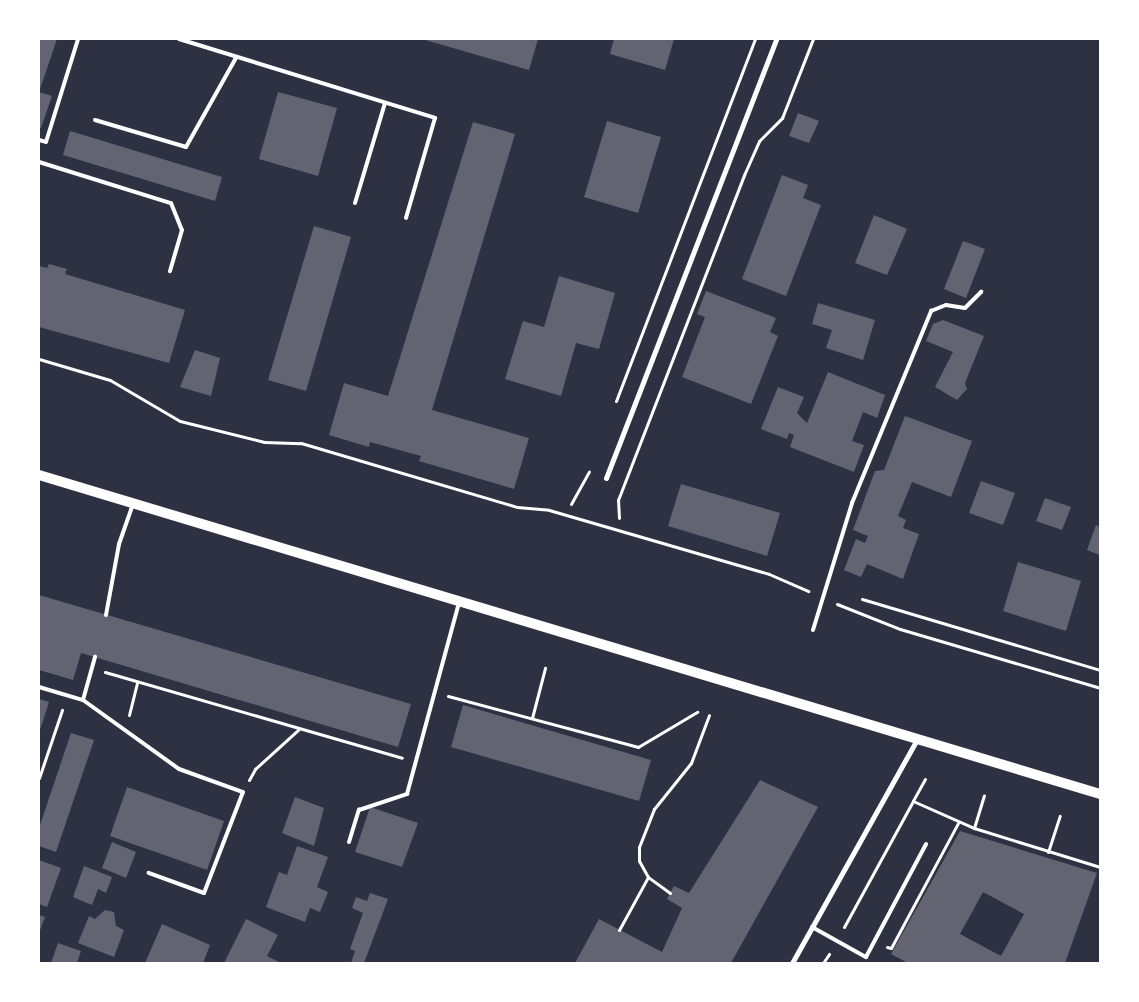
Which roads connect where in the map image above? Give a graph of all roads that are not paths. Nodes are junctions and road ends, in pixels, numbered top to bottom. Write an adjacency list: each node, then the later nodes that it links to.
1 (78, 39): 7 (lane)
2 (179, 39): 4 (lane)
3 (776, 39): 14 (street)
4 (236, 58): 5 (lane); 6 (lane)
5 (385, 103): 9 (lane); 10 (lane)
6 (95, 120)
7 (39, 140)
8 (39, 162): 11 (lane)
9 (355, 203)
10 (406, 218)
11 (170, 271)
12 (981, 292): 18 (lane)
13 (39, 475): 15 (main road)
14 (606, 478)
15 (134, 502): 16 (main road); 17 (lane)
16 (460, 600): 22 (main road); 24 (lane)
17 (106, 615)
18 (813, 630)
19 (95, 657): 21 (lane)
20 (39, 687): 21 (lane)
21 (84, 700): 26 (lane)
22 (917, 739): 23 (main road); 27 (street)
23 (1100, 794)
24 (348, 842)
25 (926, 844): 27 (lane)
26 (149, 873)
27 (812, 927): 28 (street)
28 (792, 963)

